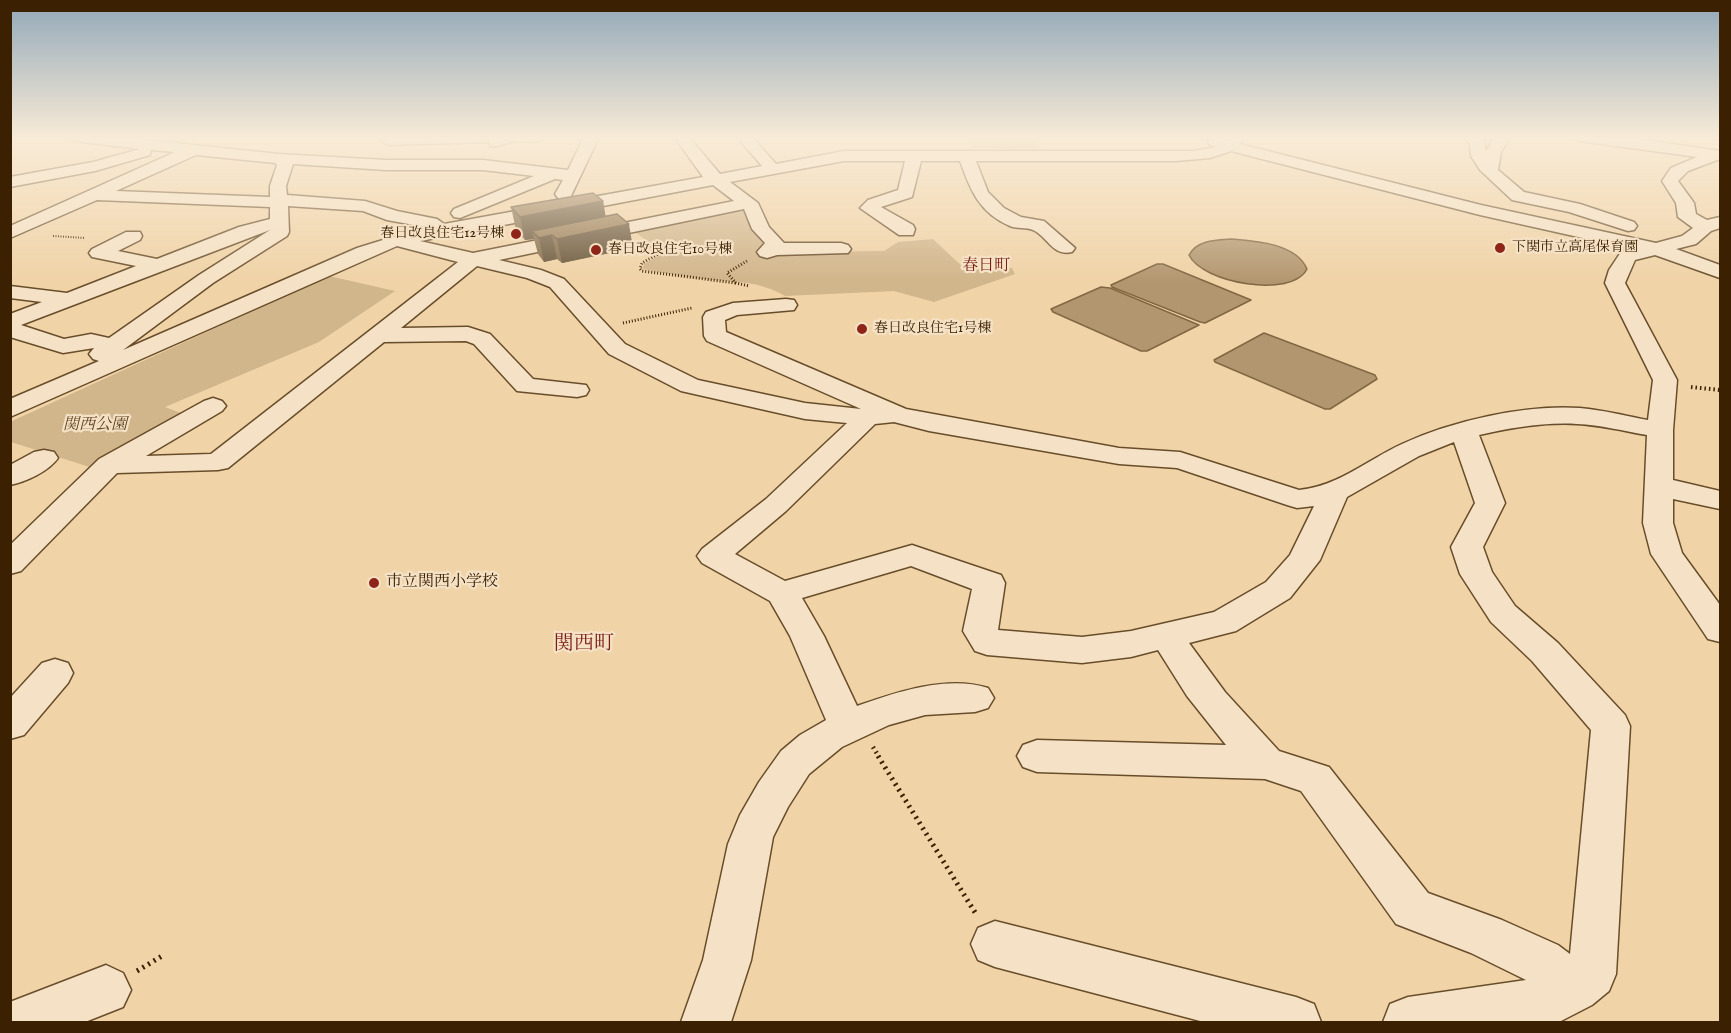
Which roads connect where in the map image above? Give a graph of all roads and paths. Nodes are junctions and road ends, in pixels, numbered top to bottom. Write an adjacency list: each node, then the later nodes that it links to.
1 (116, 185): 12 (street)
2 (278, 185): 14 (street)
3 (528, 185): 17 (street)
4 (568, 185): 15 (street)
5 (684, 185): 15 (street)
6 (723, 185): 13 (street)
7 (908, 185): 18 (street)
8 (977, 185): 24 (street)
9 (1392, 185): 23 (street)
10 (1504, 185): 23 (street)
11 (1672, 185): 16 (street)
12 (95, 196): 14 (street); 19 (street)
13 (745, 204): 26 (street); 27 (street)
14 (279, 208): 17 (street); 29 (street); 41 (street)
15 (556, 210): 17 (street)
16 (1713, 224): 23 (street)
17 (432, 227): 21 (street)
18 (906, 231)
19 (10, 234)
20 (53, 236): 22 (path)
21 (404, 238): 27 (street); 41 (street)
22 (126, 239): 29 (street)
23 (1663, 246): 30 (street); 46 (street)
24 (1065, 248)
25 (841, 249): 26 (street)
26 (770, 250): 31 (path)
27 (474, 259): 38 (street); 40 (street)
28 (642, 263): 31 (path)
29 (161, 265): 34 (street)
30 (1720, 272)
31 (736, 283): 32 (path)
32 (758, 289)
33 (10, 292): 34 (street)
34 (69, 299): 37 (street)
35 (786, 305): 45 (street)
36 (697, 307): 38 (path)
37 (10, 322)
38 (599, 328): 45 (street)
39 (10, 329): 41 (street)
40 (377, 335): 42 (street); 49 (street)
41 (113, 346): 44 (street)
42 (577, 390)
43 (213, 406): 49 (street)
44 (10, 409)
45 (882, 416): 52 (street); 55 (street)
46 (1660, 430): 47 (street); 51 (street)
47 (1464, 432): 52 (street); 65 (street)
48 (44, 458): 50 (street)
49 (109, 465): 54 (street)
50 (10, 477)
51 (1658, 484): 53 (street); 56 (street)
52 (1335, 492): 57 (street)
53 (1720, 500)
54 (10, 564)
55 (782, 592): 57 (street); 61 (street)
56 (1720, 630)
57 (1167, 636): 63 (street)
58 (56, 674): 60 (street)
59 (975, 698): 61 (street)
60 (10, 724)
61 (853, 725): 64 (path); 68 (street)
62 (1037, 756): 63 (street)
63 (1265, 763): 65 (street)
64 (995, 944): 69 (street)
65 (1575, 988): 70 (street)
66 (106, 990): 67 (street)
67 (22, 1023)
68 (706, 1023)
69 (1296, 1023)
70 (1408, 1023)

